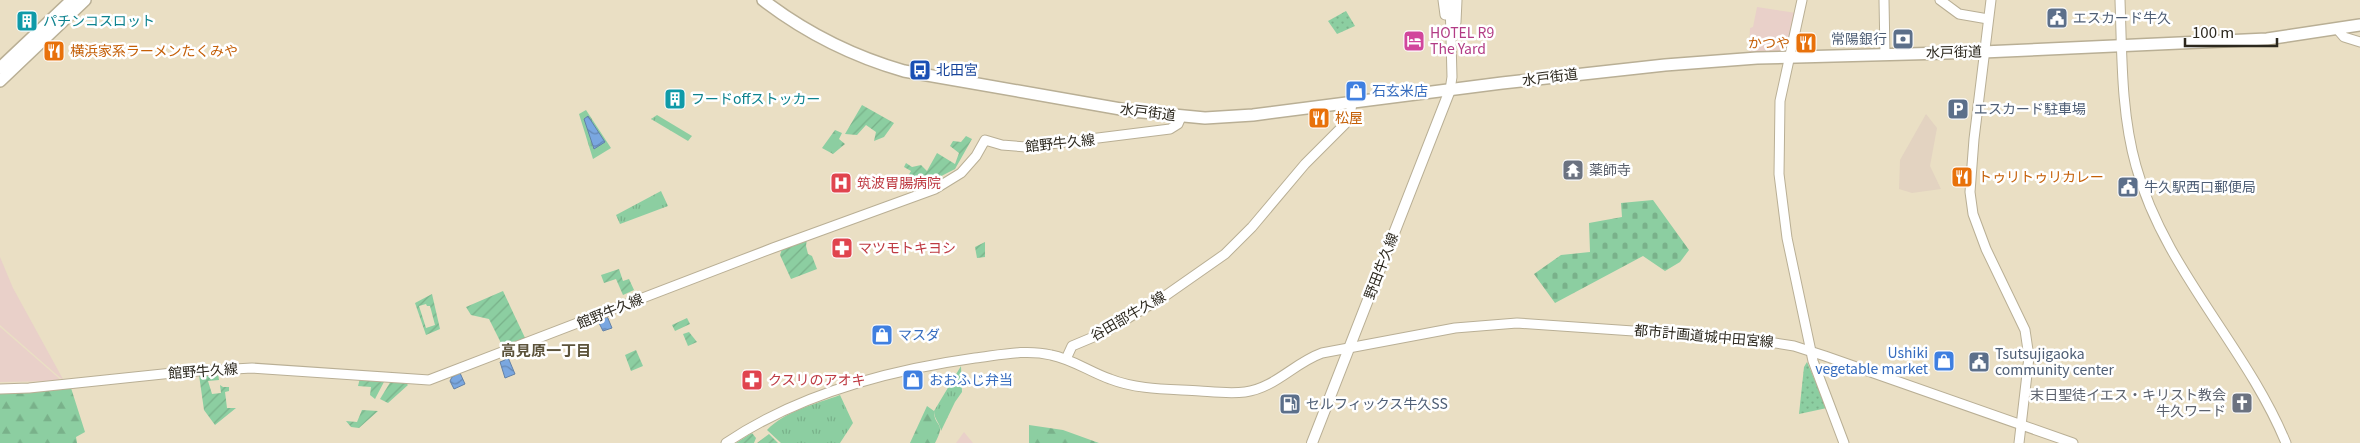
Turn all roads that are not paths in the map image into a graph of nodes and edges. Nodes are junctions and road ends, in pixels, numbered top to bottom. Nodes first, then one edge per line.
1 (72, 0) edge
2 (86, 0) edge
3 (763, 0) edge
4 (1443, 0) edge
5 (1450, 0) edge
6 (1457, 0) edge
7 (1802, 0) edge
8 (1884, 0) edge
9 (1940, 0) edge
10 (1991, 0) edge
11 (2120, 0) edge
12 (1988, 19) junction
13 (2360, 25) edge
14 (2338, 30) junction
15 (1450, 31) junction
16 (2360, 42) edge
17 (2122, 46) junction
18 (1983, 52) junction
19 (1885, 54) junction
20 (1791, 57) junction
21 (0, 68) edge
22 (0, 81) edge
23 (1450, 90) junction
24 (1352, 103) junction
25 (1181, 117) junction
26 (1350, 348) junction
27 (1812, 351) junction
28 (1066, 359) junction
29 (0, 389) edge
30 (2022, 426) junction
31 (726, 443) edge
32 (1312, 443) edge
33 (1844, 443) edge
34 (2020, 443) edge
35 (2073, 443) edge
36 (2286, 443) edge

1 - 21 highway
2 - 22 highway
3 - 25 highway, 水戸街道
4 - 15 street
5 - 15 street
6 - 15 street
7 - 20 street
8 - 19 street
9 - 12 street
10 - 12 street
11 - 17 street
12 - 18 street
13 - 14 highway, 水戸街道
14 - 16 street
14 - 17 highway, 水戸街道
15 - 23 street
17 - 18 highway, 水戸街道
17 - 36 street
18 - 19 highway, 水戸街道
18 - 30 street
19 - 20 highway, 水戸街道
20 - 23 highway, 水戸街道
20 - 27 street
23 - 24 highway, 水戸街道
23 - 26 main road, 野田牛久線
24 - 25 highway, 水戸街道
24 - 28 street, 谷田部牛久線
25 - 29 street, 館野牛久線
26 - 27 street, 都市計画道城中田宮線
26 - 28 street, 都市計画道城中田宮線
26 - 32 main road, 野田牛久線
27 - 30 street, 都市計画道城中田宮線
27 - 33 street
28 - 31 street
30 - 34 street
30 - 35 street, 都市計画道城中田宮線

